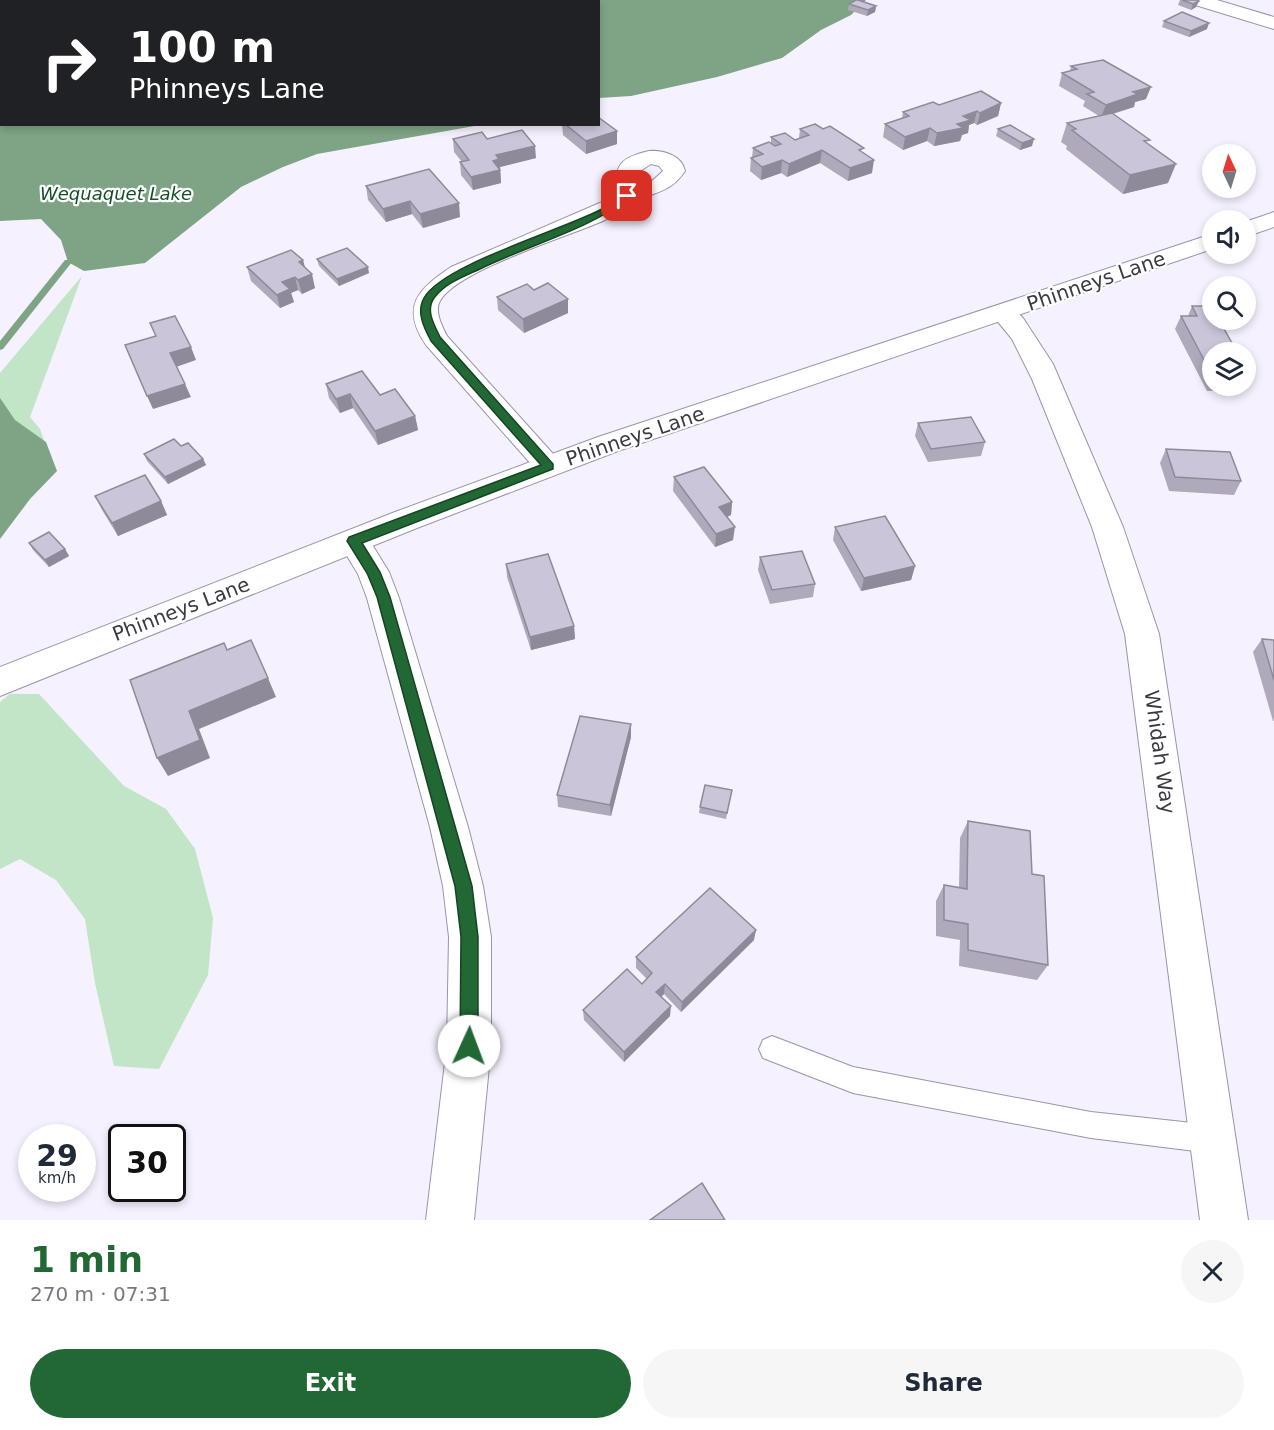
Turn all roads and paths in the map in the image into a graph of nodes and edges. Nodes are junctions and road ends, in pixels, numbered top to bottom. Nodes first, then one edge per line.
1 (1198, 0) edge
2 (1274, 23) edge
3 (627, 196) dead end
4 (1274, 219) edge
5 (1256, 226) edge
6 (1202, 245) edge
7 (1003, 312) junction
8 (549, 466) junction
9 (354, 541) junction
10 (0, 682) edge
11 (772, 1049) dead end
12 (1211, 1139) junction
13 (450, 1220) edge
14 (1224, 1220) edge

1 - 2 street
3 - 8 street
4 - 5 street
6 - 7 street, Phinneys Lane
7 - 8 street, Phinneys Lane
7 - 12 street, Whidah Way
8 - 9 street, Phinneys Lane
9 - 10 street, Phinneys Lane
9 - 13 street
11 - 12 lane
12 - 14 street, Whidah Way

